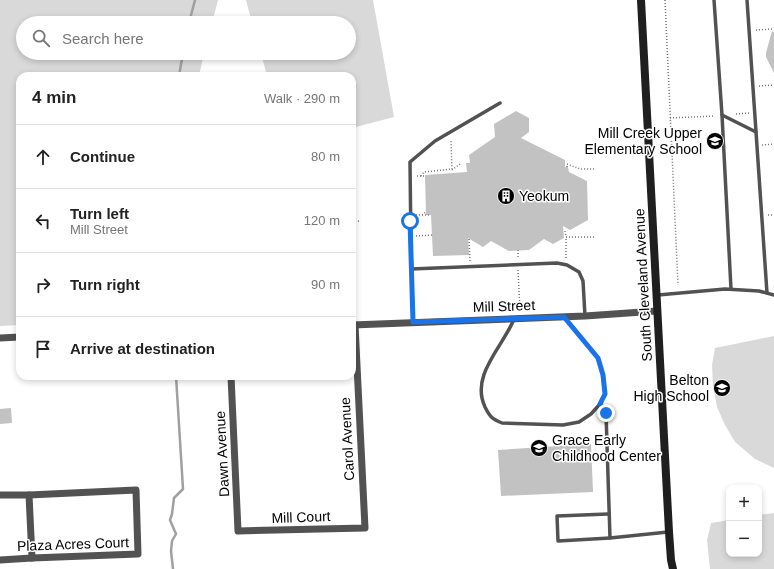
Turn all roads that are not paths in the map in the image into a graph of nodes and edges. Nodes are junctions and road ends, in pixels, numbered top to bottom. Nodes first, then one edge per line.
1 (641, 0) edge
2 (714, 0) edge
3 (747, 0) edge
4 (500, 103) dead end
5 (722, 115) junction
6 (756, 132) junction
7 (411, 269) junction
8 (731, 289) junction
9 (766, 293) junction
10 (774, 295) edge
11 (656, 296) junction
12 (657, 311) junction
13 (585, 316) junction
14 (564, 317) junction
15 (514, 318) junction
16 (413, 322) junction
17 (356, 325) edge
18 (16, 337) edge
19 (0, 338) edge
20 (356, 362) edge
21 (231, 380) edge
22 (600, 404) junction
23 (0, 495) edge
24 (29, 495) junction
25 (608, 514) junction
26 (365, 528) joint
27 (238, 531) joint
28 (669, 532) junction
29 (610, 538) junction
30 (32, 558) junction
31 (0, 560) edge
32 (674, 569) edge

1 - 11 street, South Cleveland Avenue
2 - 5 lane
3 - 6 lane
4 - 7 lane
5 - 6 lane
5 - 8 lane
6 - 9 lane
7 - 13 lane
7 - 16 lane
8 - 9 lane
8 - 11 lane
9 - 10 lane
11 - 12 street, South Cleveland Avenue
12 - 13 street, Mill Street
12 - 28 street, South Cleveland Avenue
13 - 14 street, Mill Street
14 - 15 street, Mill Street
14 - 22 lane
15 - 16 street, Mill Street
15 - 22 lane
16 - 17 street, Mill Street
18 - 19 street
20 - 26 street, Carol Avenue
21 - 27 street, Dawn Avenue
22 - 25 lane
23 - 24 street, Plaza Acres Court
24 - 30 street
24 - 30 street, Plaza Acres Court
25 - 29 lane
25 - 29 lane
26 - 27 street, Mill Court
28 - 29 lane
28 - 32 street, South Cleveland Avenue
30 - 31 street, Plaza Acres Court

